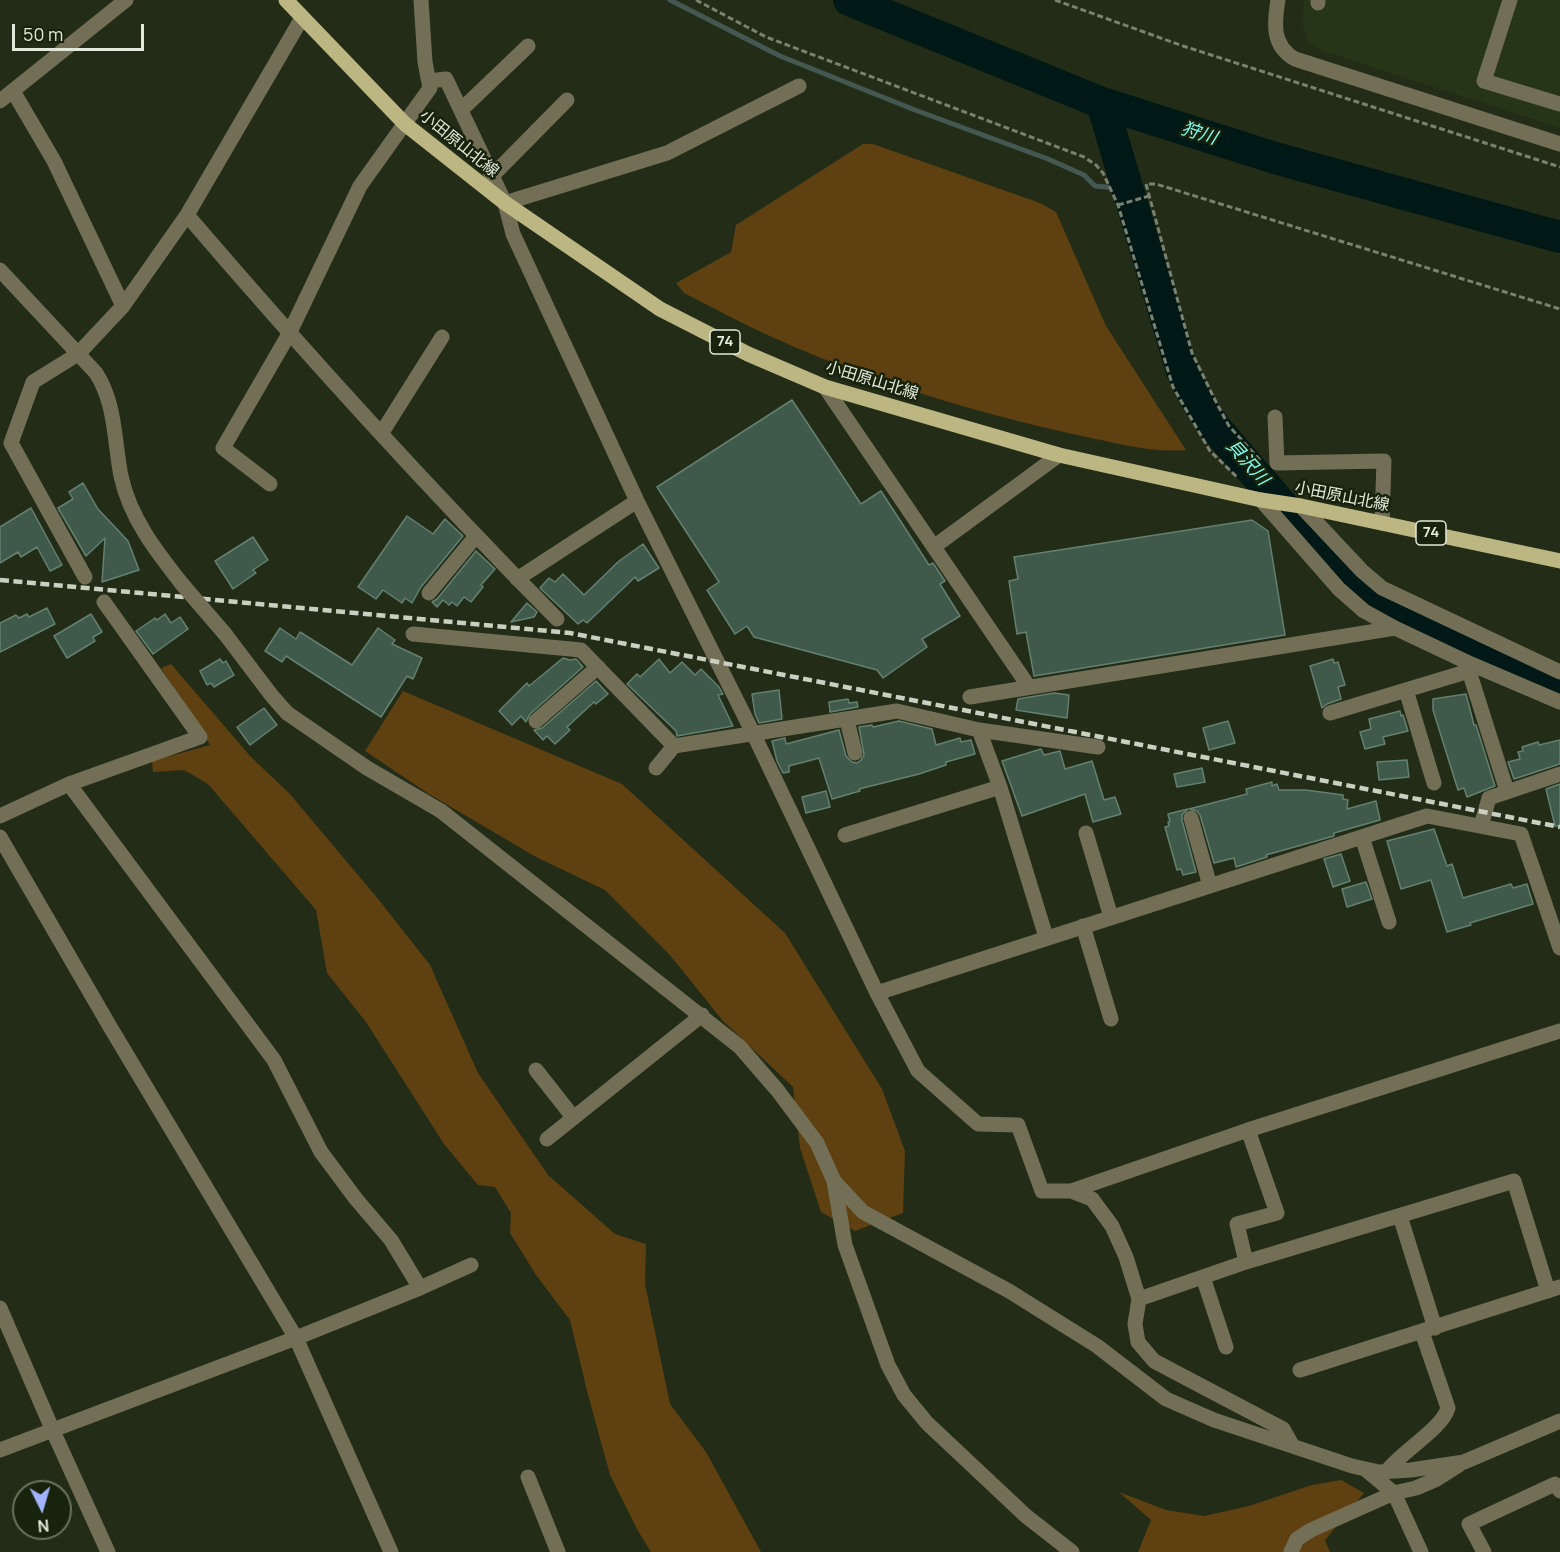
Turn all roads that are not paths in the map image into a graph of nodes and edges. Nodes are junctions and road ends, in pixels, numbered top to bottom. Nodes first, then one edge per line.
1 (126, 0) edge
2 (286, 0) edge
3 (421, 0) edge
4 (1278, 0) edge
5 (1510, 0) edge
6 (302, 18) junction
7 (528, 46) dead end
8 (429, 81) junction
9 (799, 86) dead end
10 (5, 94) edge
11 (567, 100) dead end
12 (1560, 104) edge
13 (460, 110) junction
14 (405, 124) junction
15 (1560, 144) edge
16 (492, 176) junction
17 (505, 203) junction
18 (187, 215) junction
19 (0, 270) edge
20 (123, 306) junction
21 (289, 334) junction
22 (442, 337) dead end
23 (78, 354) junction
24 (825, 387) junction
25 (1275, 417) dead end
26 (381, 434) junction
27 (7, 436) edge
28 (1059, 455) junction
29 (270, 484) dead end
30 (1261, 500) junction
31 (637, 501) junction
32 (1301, 506) junction
33 (1382, 523) junction
34 (476, 536) junction
35 (934, 546) junction
36 (1560, 561) edge
37 (85, 577) dead end
38 (517, 579) junction
39 (429, 593) dead end
40 (104, 602) dead end
41 (557, 619) dead end
42 (1395, 628) junction
43 (413, 634) dead end
44 (598, 667) junction
45 (1470, 667) junction
46 (1560, 672) edge
47 (1029, 687) junction
48 (1406, 690) junction
49 (970, 697) dead end
50 (1560, 702) edge
51 (1330, 713) dead end
52 (847, 720) junction
53 (536, 721) dead end
54 (979, 730) junction
55 (754, 735) junction
56 (674, 746) junction
57 (1098, 747) dead end
58 (855, 753) dead end
59 (656, 768) dead end
60 (1560, 774) edge
61 (1434, 783) dead end
62 (69, 784) junction
63 (1000, 787) junction
64 (1507, 791) junction
65 (0, 816) edge
66 (1191, 818) dead end
67 (1481, 826) junction
68 (1086, 833) dead end
69 (845, 834) dead end
70 (0, 837) edge
71 (1362, 837) junction
72 (1210, 886) junction
73 (1111, 917) junction
74 (1389, 922) dead end
75 (1083, 926) junction
76 (1046, 938) junction
77 (1560, 948) edge
78 (877, 993) junction
79 (702, 1015) junction
80 (1111, 1019) dead end
81 (1560, 1031) edge
82 (536, 1070) dead end
83 (573, 1118) junction
84 (1248, 1130) junction
85 (546, 1139) dead end
86 (834, 1181) junction
87 (1071, 1191) junction
88 (1401, 1216) junction
89 (1246, 1262) junction
90 (471, 1265) dead end
91 (1203, 1277) junction
92 (420, 1288) junction
93 (1554, 1289) edge
94 (1138, 1299) junction
95 (0, 1308) edge
96 (1429, 1330) junction
97 (296, 1338) junction
98 (1226, 1347) dead end
99 (1300, 1370) dead end
100 (1560, 1421) edge
101 (53, 1431) junction
102 (1292, 1445) junction
103 (0, 1450) edge
104 (1464, 1462) junction
105 (1366, 1470) junction
106 (1387, 1472) junction
107 (528, 1477) dead end
108 (1560, 1491) edge
109 (1394, 1493) junction
110 (108, 1552) edge
111 (391, 1552) edge
112 (557, 1552) edge
113 (1072, 1552) edge
114 (1291, 1552) edge
115 (1421, 1552) edge
116 (1484, 1552) edge

1 - 10 street
2 - 6 main road, 小田原山北線 / 74
3 - 8 street
4 - 15 street
5 - 12 street
6 - 14 main road, 小田原山北線 / 74
6 - 18 street
7 - 13 street
8 - 13 street
8 - 14 street
9 - 17 street
10 - 20 street
11 - 16 street
13 - 16 street
14 - 17 main road, 小田原山北線 / 74
14 - 21 street
16 - 17 street
17 - 24 main road, 小田原山北線 / 74
17 - 31 street
18 - 20 street
18 - 21 street
19 - 23 street
20 - 23 street
21 - 26 street
21 - 29 street
22 - 26 street
23 - 27 street
23 - 79 street, bridge
24 - 28 main road, 小田原山北線 / 74
24 - 35 street
25 - 33 street
26 - 34 street
27 - 37 street
28 - 30 main road, 小田原山北線 / 74
28 - 35 street
30 - 32 main road, 小田原山北線 / 74
30 - 42 street
31 - 38 street
31 - 55 street
32 - 33 main road, 小田原山北線 / 74
32 - 46 street
33 - 36 main road, 小田原山北線 / 74
34 - 38 street
34 - 39 street
35 - 47 street
38 - 41 street
40 - 62 street
42 - 45 street
42 - 47 street
43 - 44 street
44 - 53 street
44 - 56 street
45 - 48 street
45 - 50 street
45 - 64 street
47 - 49 street
48 - 51 street
48 - 61 street
52 - 54 street
52 - 55 street
52 - 58 street
54 - 57 street
54 - 63 street
55 - 56 street
55 - 78 street
56 - 59 street
60 - 64 street
62 - 65 street
62 - 92 street
63 - 69 street
63 - 76 street
64 - 67 street
66 - 72 street
67 - 71 street
67 - 77 street
68 - 73 street
70 - 97 street
71 - 72 street
71 - 74 street
72 - 73 street
73 - 75 street
75 - 76 street
75 - 80 street
76 - 78 street
78 - 87 street
79 - 83 street
79 - 86 street
81 - 84 street
82 - 83 street
83 - 85 street
84 - 87 street
84 - 89 street
86 - 102 street
86 - 113 street
87 - 94 street
88 - 89 street
88 - 93 street
88 - 96 street
89 - 91 street
90 - 92 street
91 - 94 street
91 - 98 street
92 - 97 street
93 - 96 street
94 - 102 street
95 - 101 street
96 - 99 street
96 - 106 street
97 - 101 street
97 - 111 street
100 - 104 street
101 - 103 street
101 - 110 street
102 - 105 street
104 - 106 street
104 - 109 street
105 - 106 street
105 - 109 street
107 - 112 street
108 - 116 street
109 - 114 street
109 - 115 street

